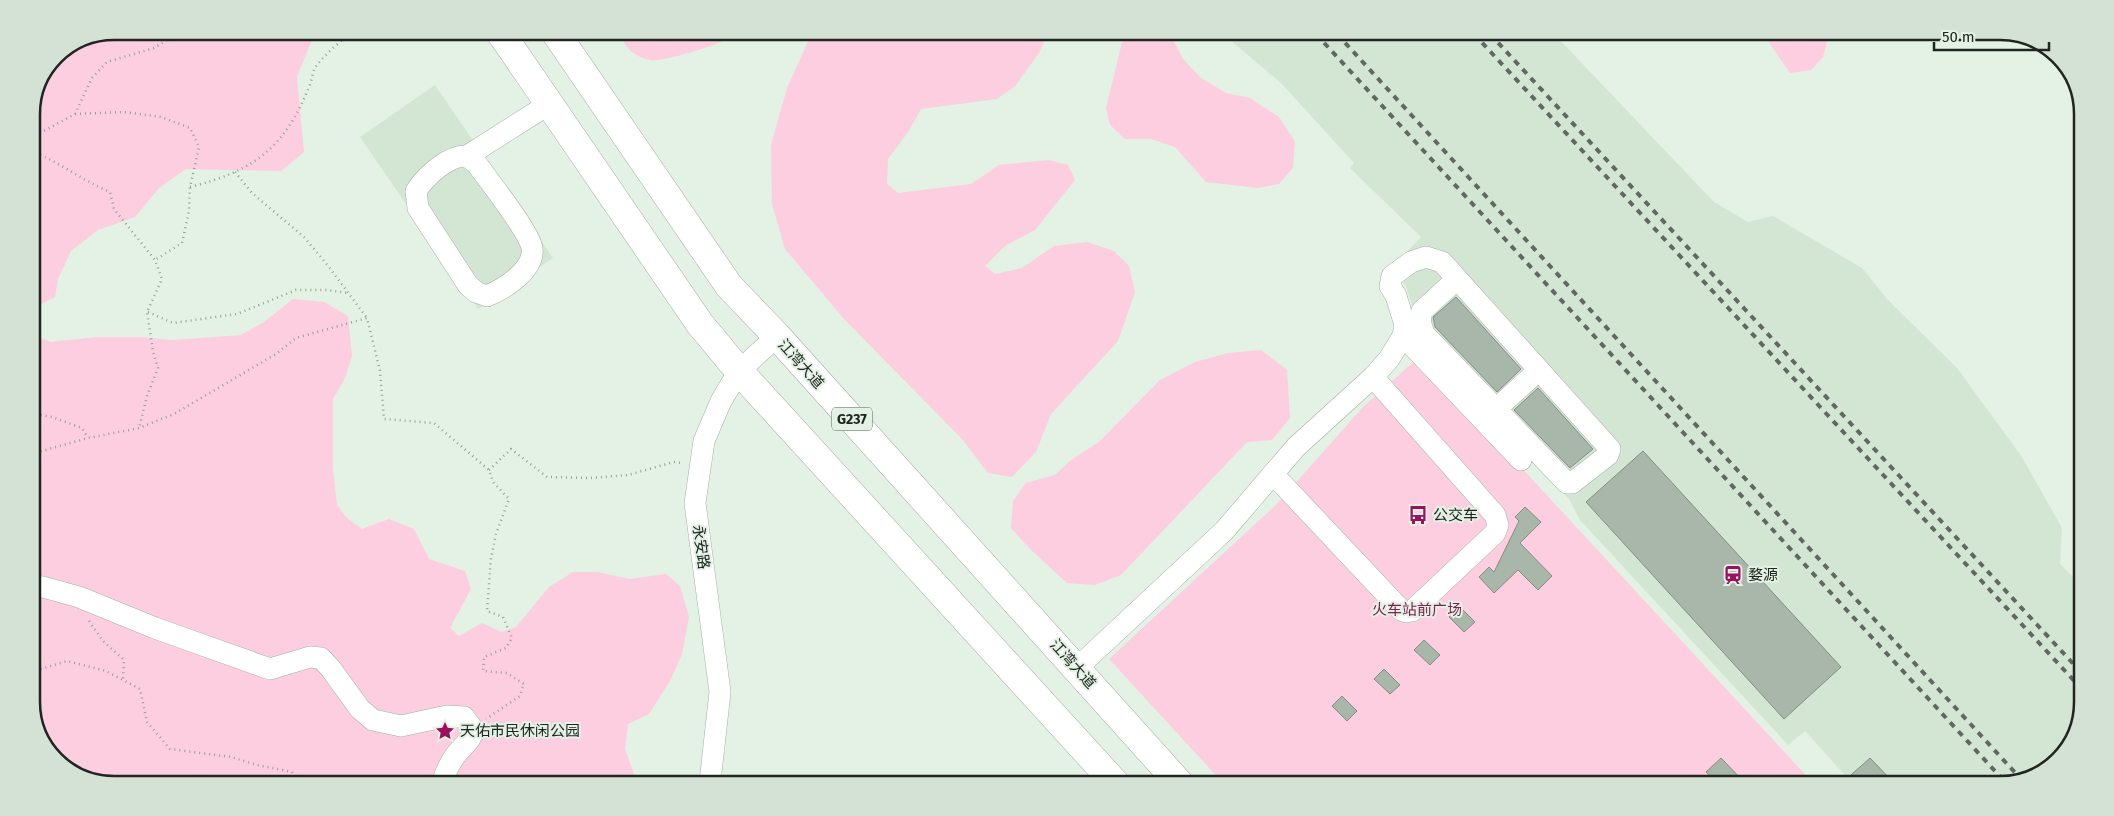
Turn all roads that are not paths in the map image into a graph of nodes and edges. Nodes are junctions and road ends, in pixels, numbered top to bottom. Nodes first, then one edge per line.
1 (505, 40) edge
2 (560, 40) edge
3 (549, 104) junction
4 (467, 156) junction
5 (1457, 279) junction
6 (776, 336) junction
7 (1402, 336) junction
8 (1539, 370) junction
9 (739, 371) junction
10 (1373, 377) junction
11 (1496, 409) junction
12 (1521, 460) dead end
13 (1273, 474) junction
14 (40, 587) edge
15 (1077, 668) junction
16 (444, 776) edge
17 (711, 776) edge
18 (1109, 776) edge
19 (1173, 776) edge

1 - 3 highway
2 - 6 highway, 江湾大道 / G237
3 - 4 street
3 - 9 highway
4 - 4 street
5 - 7 street
5 - 8 street
5 - 11 street
6 - 9 street, 永安路
6 - 15 highway, 江湾大道 / G237
7 - 10 street
7 - 12 street
8 - 11 street
8 - 11 street
9 - 17 street, 永安路
9 - 18 highway
10 - 13 street
10 - 13 street
13 - 15 street
14 - 16 street
15 - 19 highway, 江湾大道 / G237

